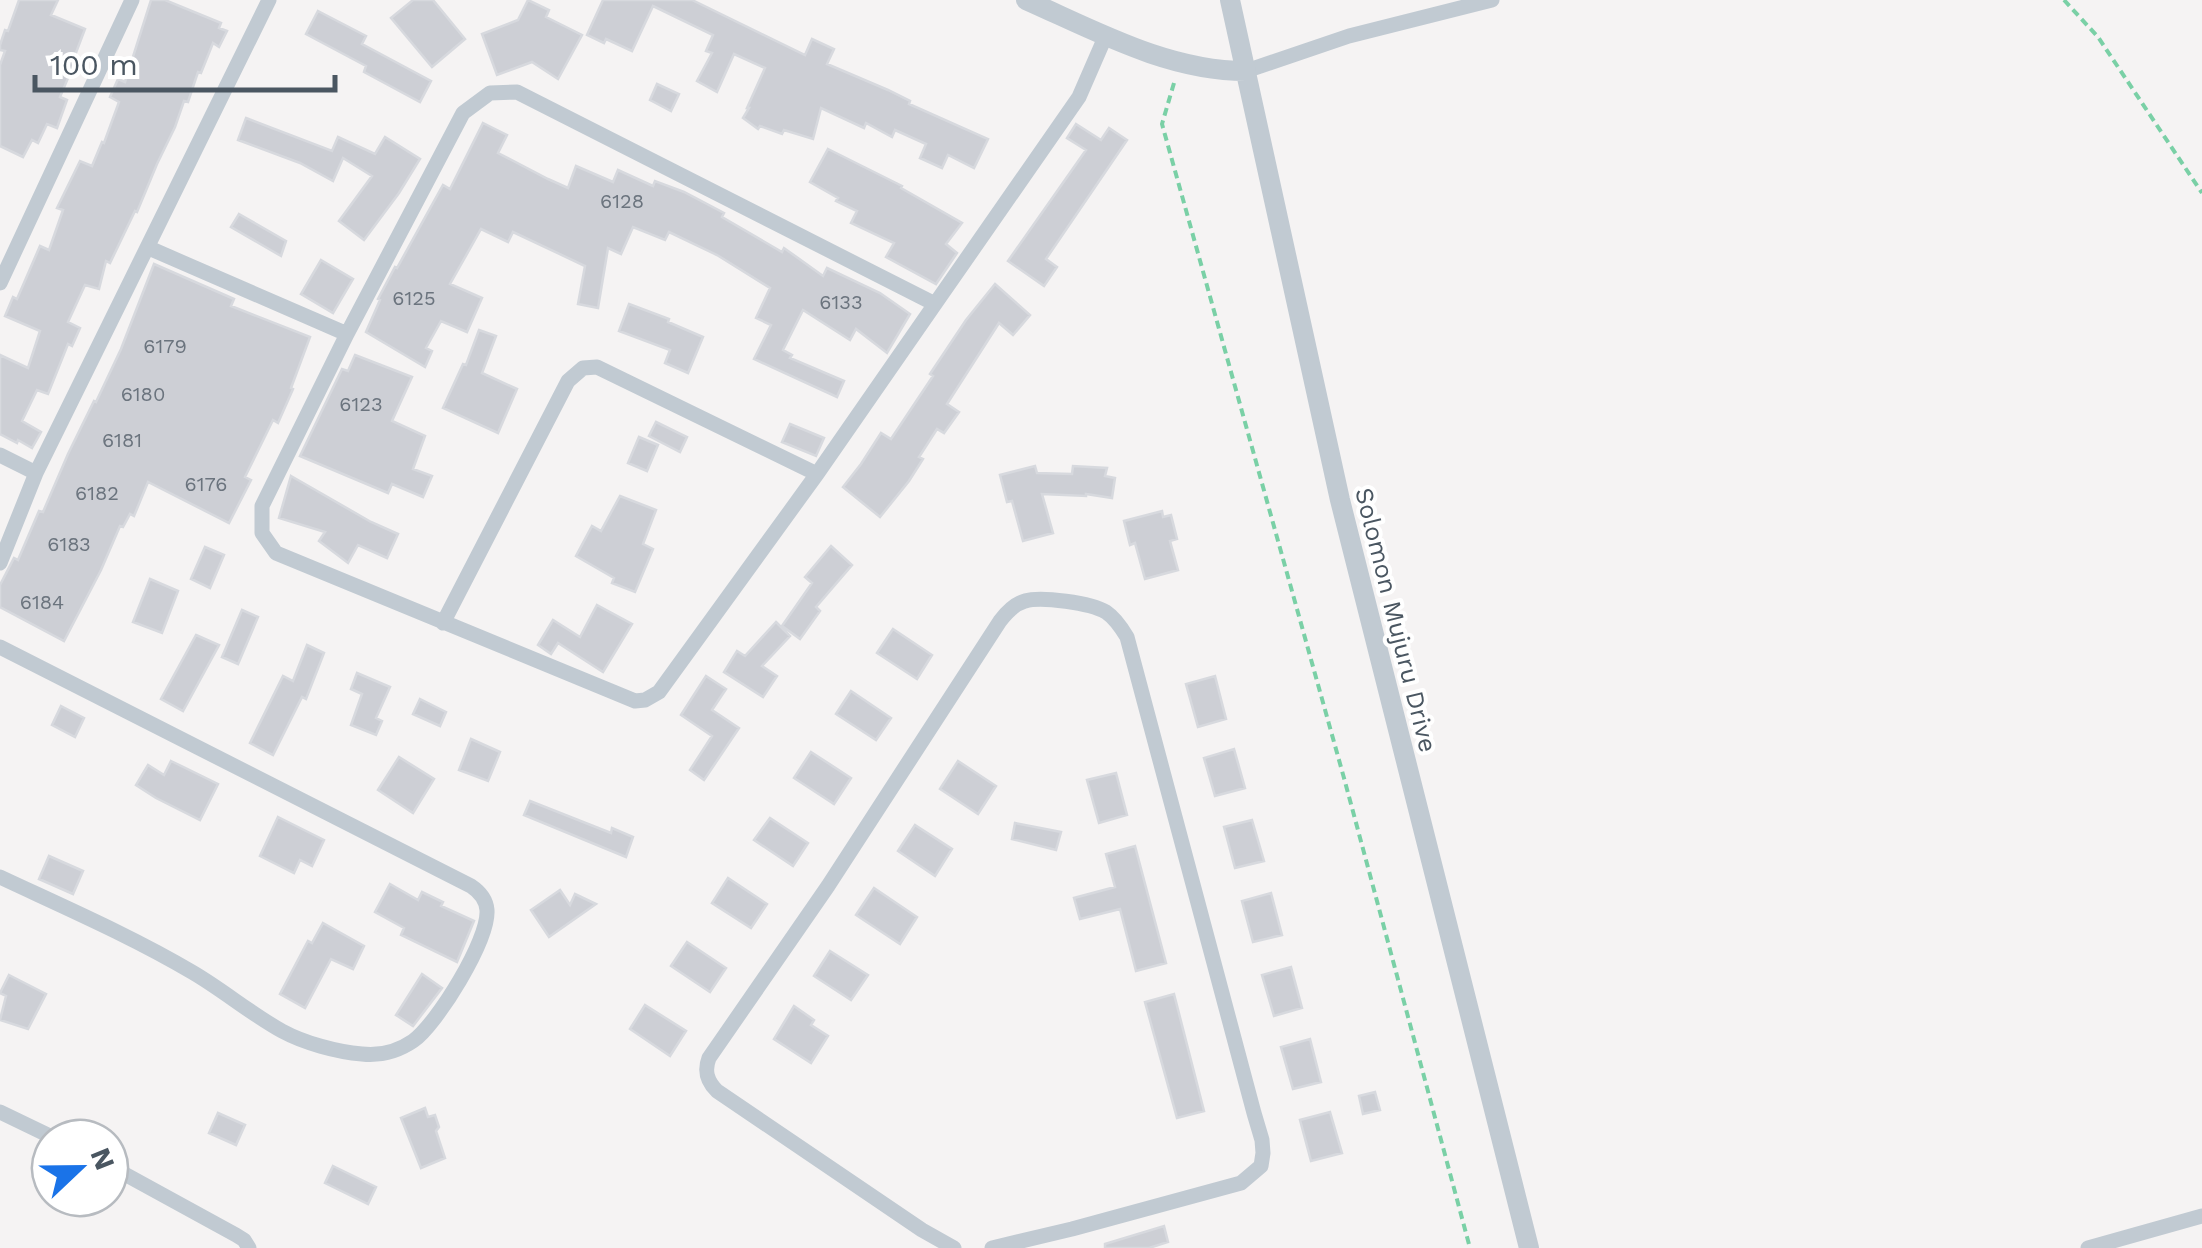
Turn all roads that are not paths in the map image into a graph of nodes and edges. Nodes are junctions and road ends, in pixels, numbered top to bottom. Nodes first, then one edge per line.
1 (132, 0) edge
2 (269, 0) edge
3 (1026, 0) edge
4 (1230, 0) edge
5 (1492, 0) edge
6 (1106, 36) junction
7 (1246, 72) junction
8 (149, 248) junction
9 (0, 283) edge
10 (936, 304) junction
11 (347, 334) junction
12 (0, 455) edge
13 (36, 473) junction
14 (817, 474) junction
15 (0, 563) edge
16 (443, 623) junction
17 (0, 647) edge
18 (0, 877) edge
19 (0, 1112) edge
20 (30, 1126) edge
21 (130, 1177) edge
22 (2202, 1216) edge
23 (2159, 1229) junction
24 (1072, 1230) junction
25 (249, 1248) edge
26 (954, 1248) edge
27 (992, 1248) edge
28 (1076, 1248) edge
29 (1529, 1248) edge
30 (2088, 1248) edge
31 (2165, 1248) edge

1 - 9 street
2 - 8 street
3 - 6 street
4 - 7 street, Solomon Mujuru Drive
5 - 7 street
6 - 7 street
6 - 10 street
7 - 29 street, Solomon Mujuru Drive
8 - 11 street
8 - 13 street
10 - 11 street
10 - 14 street
11 - 16 street
12 - 13 street
13 - 15 street
14 - 16 street
14 - 16 street
17 - 18 street
19 - 20 street
21 - 25 street
22 - 23 street
23 - 30 street
23 - 31 street
24 - 26 street
24 - 27 street
24 - 28 street

